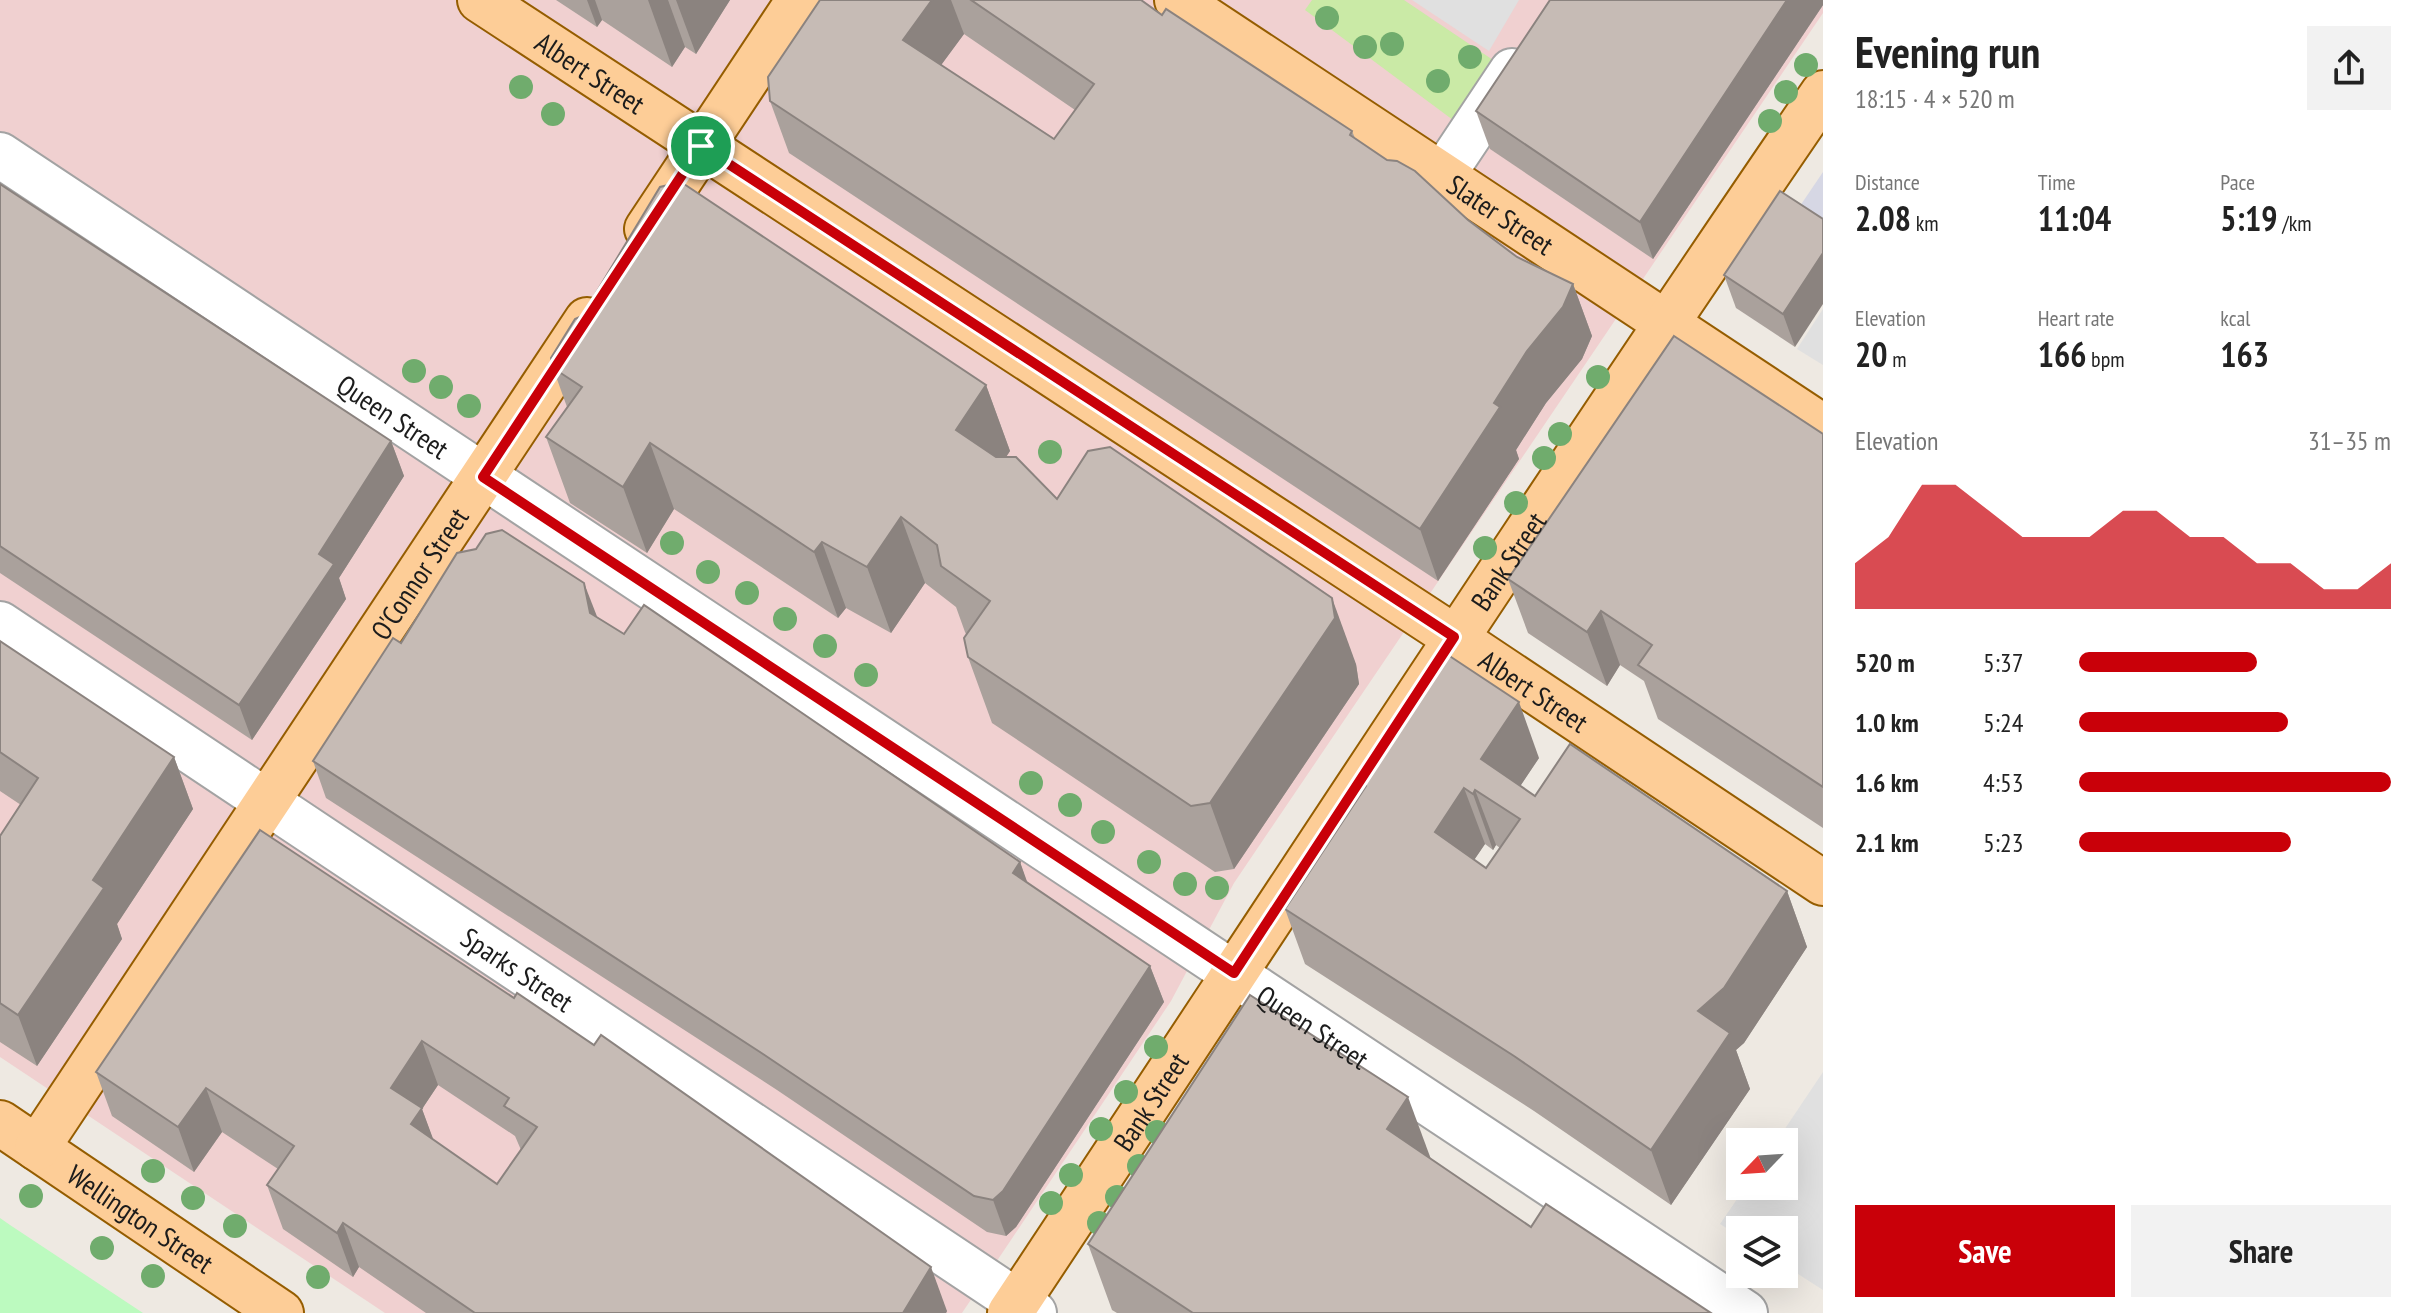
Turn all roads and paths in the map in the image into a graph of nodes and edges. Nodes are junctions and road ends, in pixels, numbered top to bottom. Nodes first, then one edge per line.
1 (480, 0) edge
2 (799, 0) edge
3 (1177, 0) edge
4 (1534, 38) edge
5 (1823, 93) edge
6 (701, 146) junction
7 (0, 155) edge
8 (1442, 176) junction
9 (1665, 322) junction
10 (1823, 427) edge
11 (483, 477) junction
12 (0, 624) edge
13 (1454, 637) junction
14 (267, 800) junction
15 (1823, 883) edge
16 (1234, 973) junction
17 (0, 1123) edge
18 (37, 1148) junction
19 (1020, 1309) edge
20 (281, 1313) edge
21 (1745, 1313) edge

1 - 6 main road, Albert Street
2 - 6 main road, O'Connor Street
3 - 8 main road, Slater Street
4 - 8 street
5 - 9 main road, Bank Street
6 - 11 main road, O'Connor Street
6 - 13 main road, Albert Street
7 - 11 street, Queen Street
8 - 9 main road, Slater Street
9 - 10 main road, Slater Street
9 - 13 main road, Bank Street
11 - 14 main road, O'Connor Street
11 - 16 street, Queen Street
12 - 14 street, Sparks Street
13 - 15 main road, Albert Street
13 - 16 main road, Bank Street
14 - 18 main road, O'Connor Street
14 - 19 street, Sparks Street
16 - 19 main road, Bank Street
16 - 21 street, Queen Street
17 - 18 main road, Wellington Street
18 - 20 main road, Wellington Street

